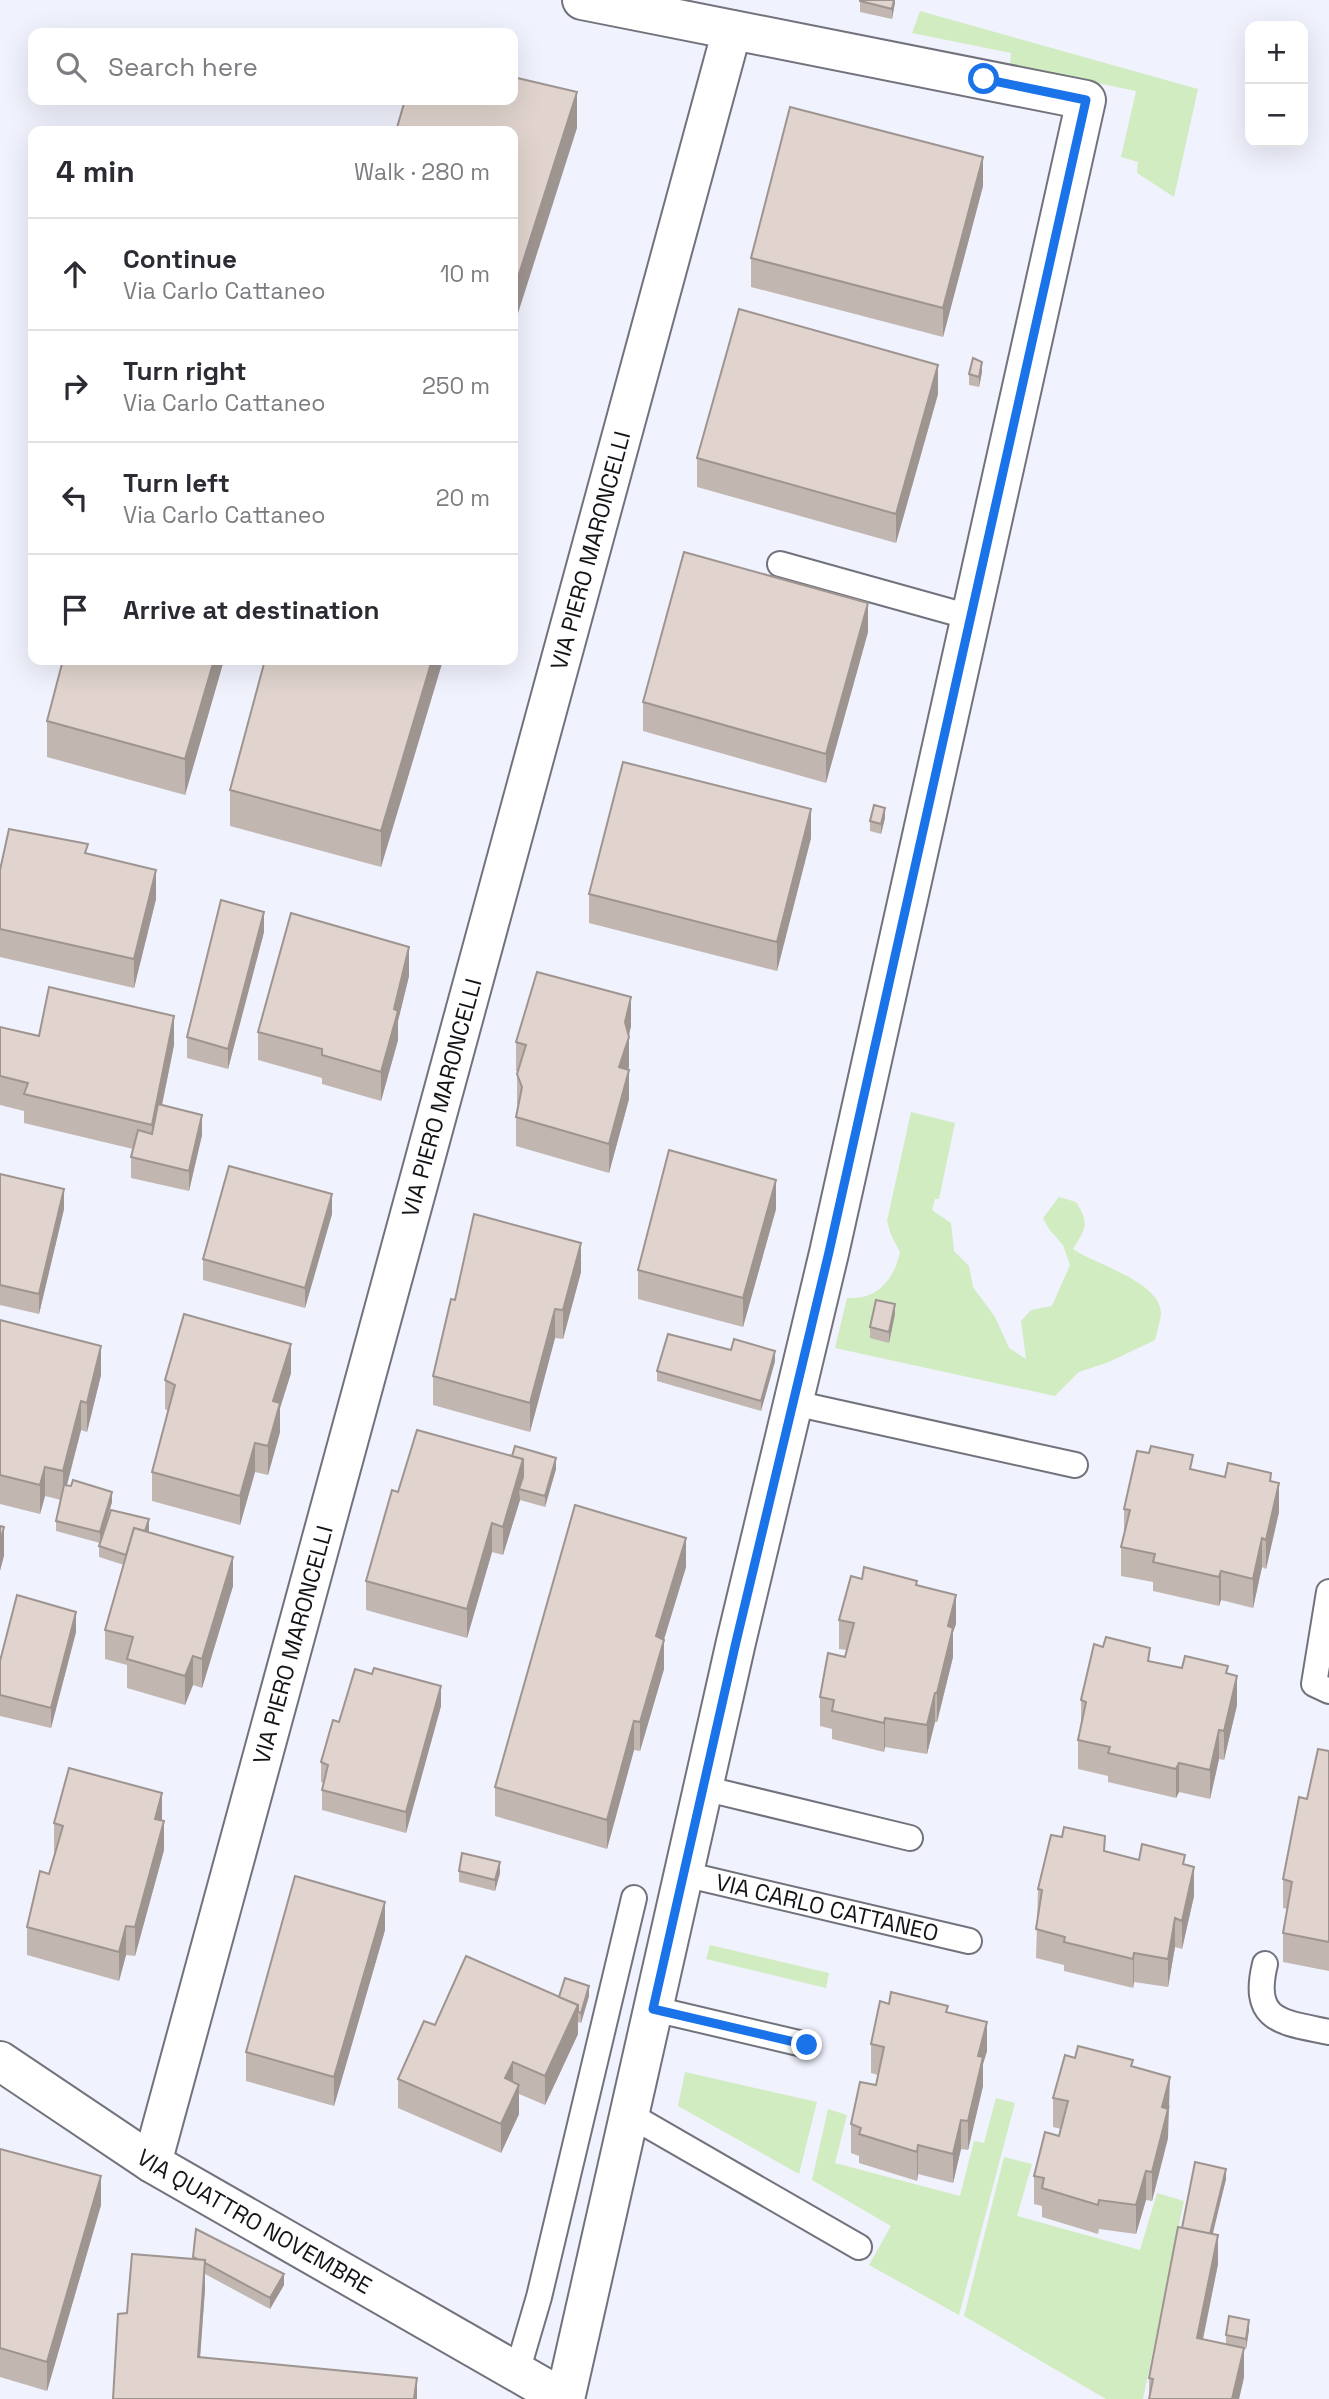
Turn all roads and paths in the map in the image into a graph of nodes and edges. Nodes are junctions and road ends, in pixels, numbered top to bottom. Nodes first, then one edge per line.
1 (582, 0) edge
2 (733, 30) junction
3 (780, 564) dead end
4 (970, 617) junction
5 (794, 1403) junction
6 (1075, 1465) dead end
7 (1329, 1592) edge
8 (1329, 1691) edge
9 (704, 1787) junction
10 (910, 1838) dead end
11 (684, 1874) junction
12 (634, 1898) dead end
13 (969, 1941) dead end
14 (1265, 1964) dead end
15 (653, 2009) junction
16 (1329, 2032) edge
17 (807, 2045) dead end
18 (0, 2061) edge
19 (630, 2115) junction
20 (152, 2163) junction
21 (859, 2247) dead end
22 (517, 2372) junction
23 (565, 2399) edge

1 - 2 street
2 - 4 street, VIA CARLO CATTANEO
2 - 20 street, VIA PIERO MARONCELLI
3 - 4 lane
4 - 5 street, VIA CARLO CATTANEO
5 - 6 lane
5 - 9 street, VIA CARLO CATTANEO
7 - 8 lane
9 - 10 lane
9 - 11 street, VIA CARLO CATTANEO
11 - 13 lane, VIA CARLO CATTANEO
11 - 15 street, VIA CARLO CATTANEO
12 - 22 lane
14 - 16 lane
15 - 17 lane
15 - 19 street, VIA CARLO CATTANEO
18 - 20 street, VIA QUATTRO NOVEMBRE
19 - 21 lane
19 - 23 street, VIA CARLO CATTANEO
20 - 22 street, VIA QUATTRO NOVEMBRE
22 - 23 street, VIA QUATTRO NOVEMBRE

